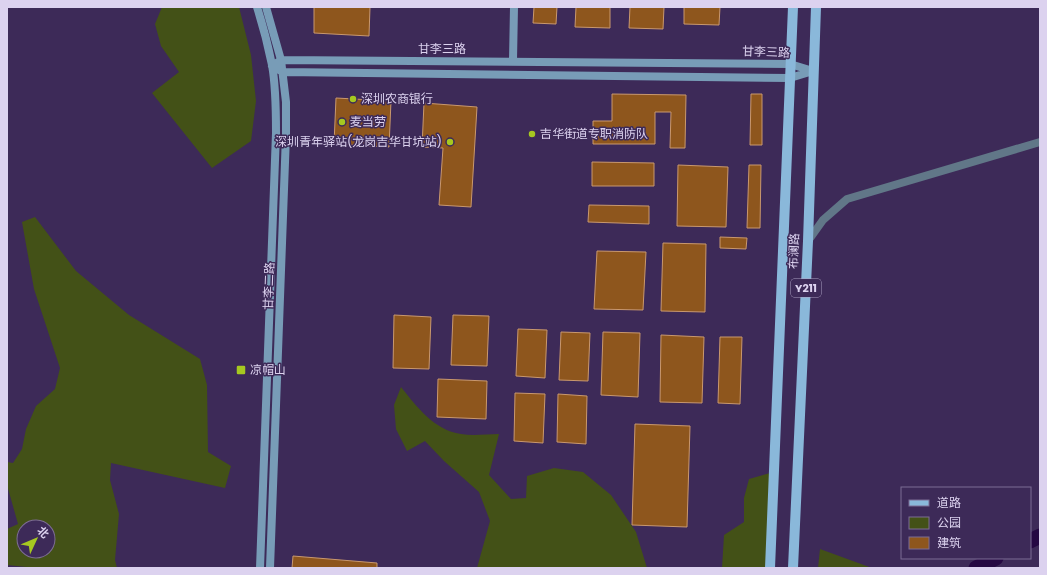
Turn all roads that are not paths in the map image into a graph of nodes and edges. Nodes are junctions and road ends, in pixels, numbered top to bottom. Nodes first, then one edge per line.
1 (257, 7) edge
2 (266, 7) edge
3 (514, 7) edge
4 (793, 7) edge
5 (816, 7) edge
6 (281, 60) junction
7 (513, 60) dead end
8 (790, 64) junction
9 (272, 66) junction
10 (813, 71) junction
11 (283, 72) junction
12 (790, 78) junction
13 (1040, 142) edge
14 (808, 242) junction
15 (260, 568) edge
16 (270, 568) edge
17 (770, 568) edge
18 (793, 568) edge

1 - 9 street, 甘李二路
2 - 6 street, 甘李二路
3 - 7 street
4 - 8 main road, 布澜路 / Y211
5 - 10 main road, 布澜路 / Y211
6 - 8 street, 甘李三路
6 - 9 street
6 - 11 street, 甘李二路
8 - 10 street, 甘李三路
8 - 12 main road, 布澜路 / Y211
9 - 11 street, 甘李三路
9 - 15 street, 甘李二路
10 - 12 street, 甘李三路
10 - 14 main road, 布澜路 / Y211
11 - 12 street, 甘李三路
11 - 16 street, 甘李二路
12 - 17 main road, 布澜路 / Y211
13 - 14 street
14 - 18 main road, 布澜路 / Y211

